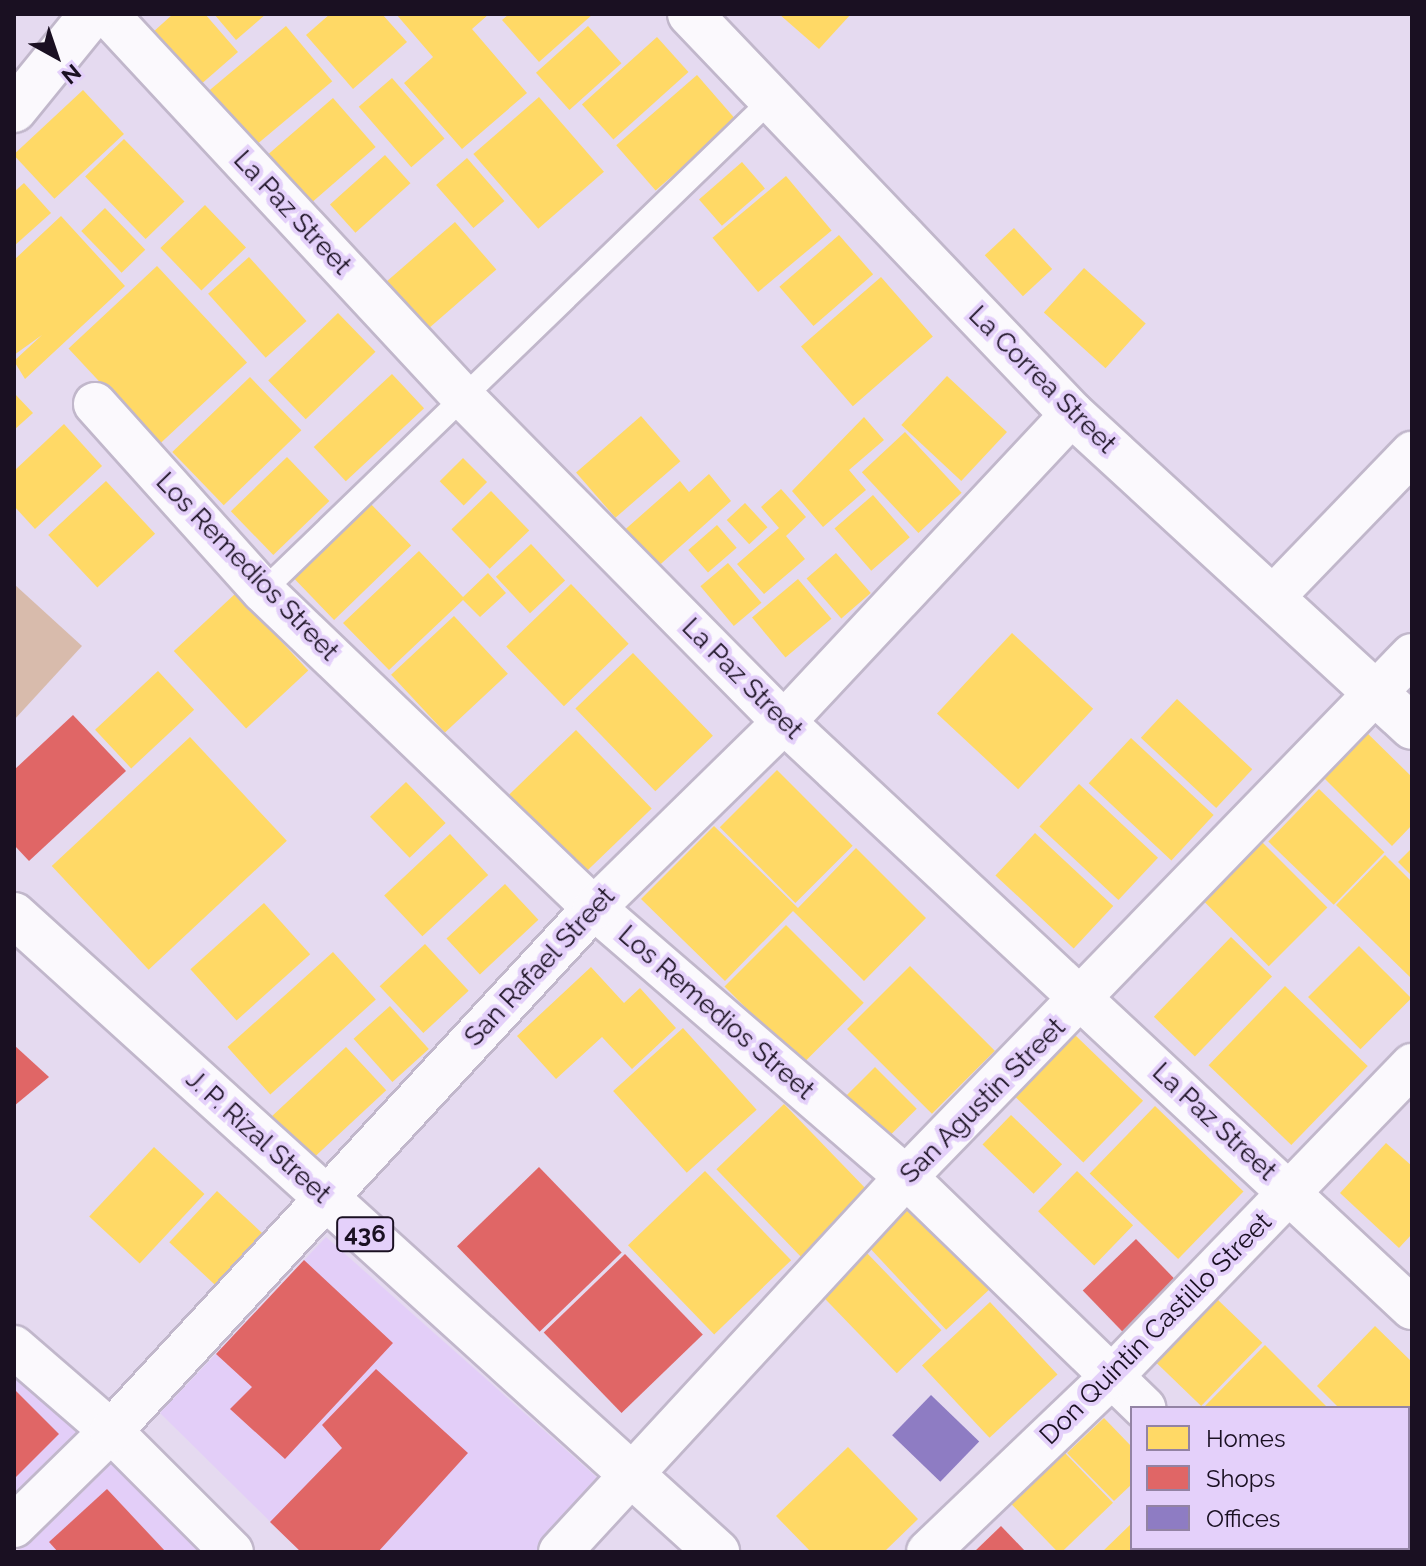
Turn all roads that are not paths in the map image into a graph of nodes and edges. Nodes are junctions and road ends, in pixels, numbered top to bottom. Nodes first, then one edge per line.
1 (92, 14) edge
2 (107, 14) edge
3 (690, 14) edge
4 (771, 100) junction
5 (14, 110) edge
6 (462, 396) junction
7 (95, 404) dead end
8 (1072, 414) junction
9 (1412, 453) edge
10 (263, 591) junction
11 (1272, 598) junction
12 (1412, 655) edge
13 (1374, 689) junction
14 (784, 722) junction
15 (1412, 727) edge
16 (594, 908) junction
17 (14, 915) edge
18 (1083, 1002) junction
19 (1412, 1065) edge
20 (906, 1177) junction
21 (1292, 1193) junction
22 (323, 1197) junction
23 (1412, 1308) edge
24 (14, 1347) edge
25 (1111, 1377) junction
26 (1142, 1406) edge
27 (111, 1431) junction
28 (630, 1471) junction
29 (14, 1526) edge
30 (232, 1552) edge
31 (560, 1552) edge
32 (717, 1552) edge
33 (928, 1552) edge

1 - 5 street
2 - 6 street, La Paz Street
3 - 4 street, La Correa Street
4 - 6 lane
4 - 8 street, La Correa Street
6 - 10 lane
6 - 14 street, La Paz Street
7 - 10 street, Los Remedios Street
8 - 11 street, La Correa Street
8 - 14 street, San Rafael Street
9 - 11 street
10 - 16 street, Los Remedios Street
11 - 13 street, La Correa Street
12 - 13 street, San Agustin Street
13 - 15 street, La Correa Street
13 - 18 street, San Agustin Street
14 - 16 street, San Rafael Street
14 - 18 street, La Paz Street
16 - 20 street, Los Remedios Street
16 - 22 street, San Rafael Street
17 - 22 street, J. P. Rizal Street / 436
18 - 20 street, San Agustin Street
18 - 21 street, La Paz Street
19 - 21 street, Don Quintin Castillo Street
20 - 25 street, Los Remedios Street
20 - 28 street, San Agustin Street
21 - 23 street, La Paz Street
21 - 25 street, Don Quintin Castillo Street
22 - 27 street, San Rafael Street
22 - 28 street, J. P. Rizal Street / 436
24 - 27 street
25 - 26 street, Los Remedios Street
25 - 33 street, Don Quintin Castillo Street
27 - 29 street, San Rafael Street
27 - 30 street
28 - 31 street, San Agustin Street
28 - 32 street, J. P. Rizal Street / 436

